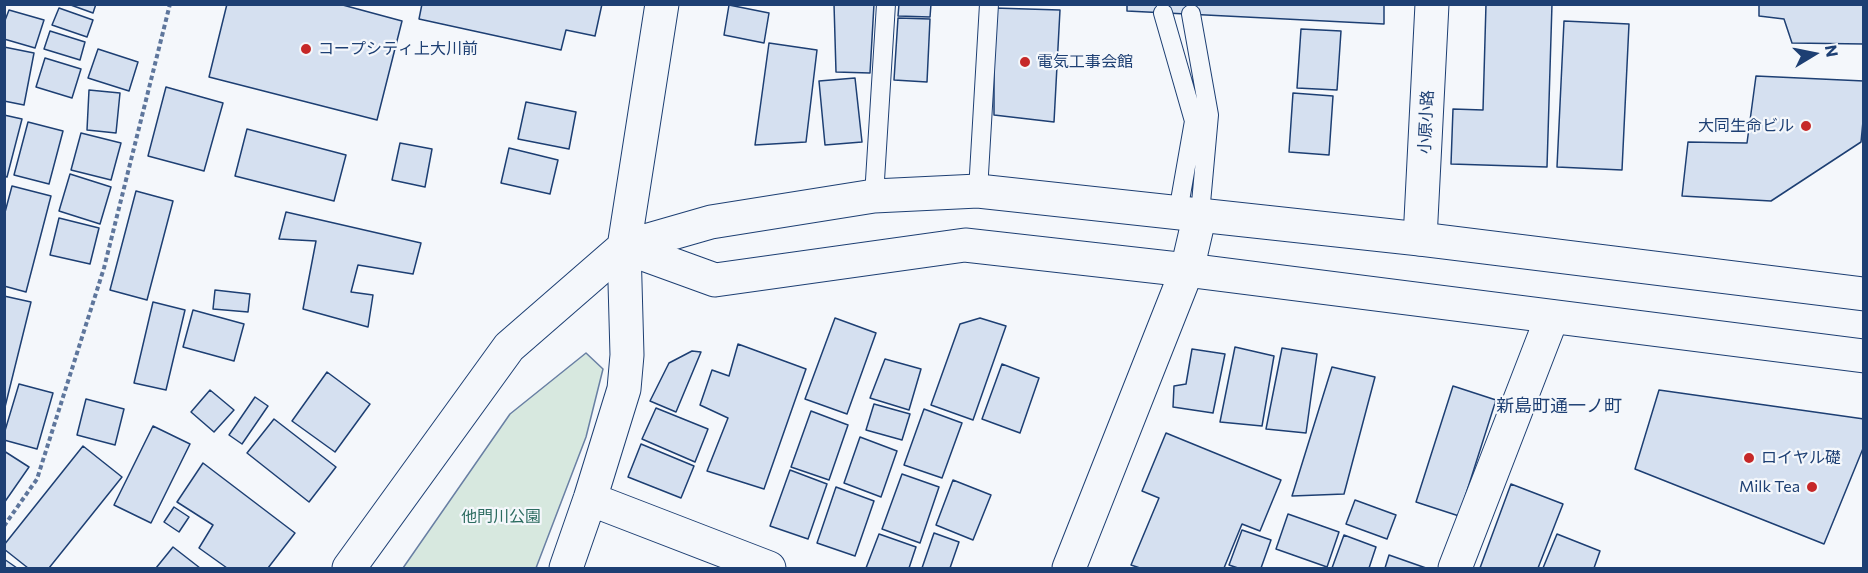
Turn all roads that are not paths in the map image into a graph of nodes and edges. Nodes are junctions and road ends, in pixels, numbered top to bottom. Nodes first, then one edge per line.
1 (662, 4) edge
2 (886, 4) edge
3 (989, 4) edge
4 (1432, 4) edge
5 (1163, 13) dead end
6 (1191, 14) dead end
7 (978, 191) junction
8 (874, 196) junction
9 (1189, 213) junction
10 (1420, 239) junction
11 (624, 247) junction
12 (1186, 270) junction
13 (1863, 294) edge
14 (1552, 317) junction
15 (1863, 356) edge
16 (590, 499) junction
17 (349, 568) edge
18 (566, 568) edge
19 (769, 568) edge
20 (1069, 568) edge
21 (1455, 568) edge

1 - 11 street
2 - 8 lane
3 - 7 lane
4 - 10 street, 小原小路
5 - 9 lane
6 - 9 lane
7 - 8 street
7 - 9 street
8 - 11 street
9 - 10 street
9 - 12 street
10 - 13 street
11 - 12 street
11 - 16 street
11 - 17 street
12 - 14 street
12 - 20 street
14 - 15 street
14 - 21 street
16 - 18 street
16 - 19 street

